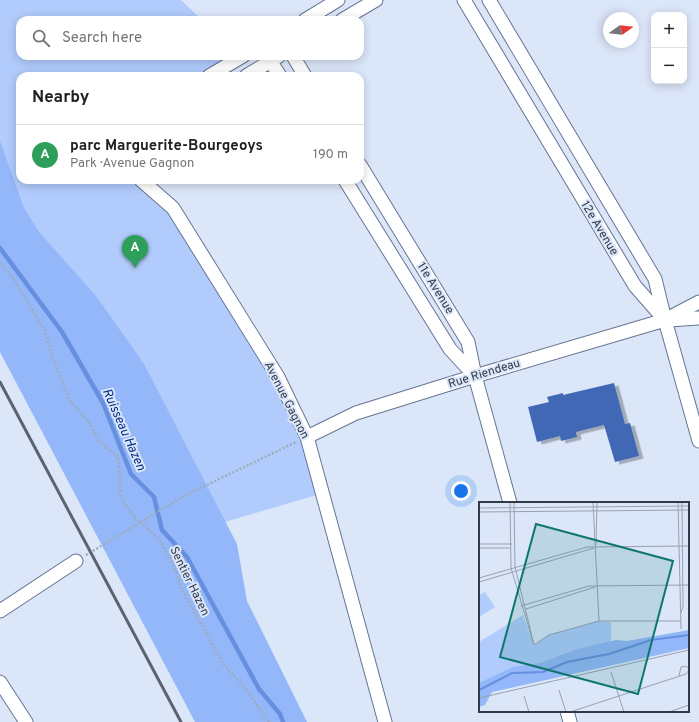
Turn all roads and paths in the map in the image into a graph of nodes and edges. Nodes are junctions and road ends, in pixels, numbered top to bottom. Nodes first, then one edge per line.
1 (338, 0) edge
2 (376, 0) edge
3 (464, 0) edge
4 (489, 0) edge
5 (312, 16) edge
6 (349, 16) edge
7 (236, 60) edge
8 (269, 60) edge
9 (273, 60) edge
10 (295, 60) edge
11 (217, 72) edge
12 (252, 72) edge
13 (278, 72) edge
14 (303, 72) edge
15 (562, 122) junction
16 (542, 131) junction
17 (364, 172) edge
18 (146, 184) edge
19 (347, 184) edge
20 (385, 206) junction
21 (367, 216) junction
22 (0, 263) edge
23 (699, 302) edge
24 (699, 318) edge
25 (665, 320) junction
26 (474, 376) junction
27 (307, 436) junction
28 (699, 441) edge
29 (510, 502) edge
30 (76, 561) joint
31 (0, 611) edge
32 (0, 682) edge
33 (567, 712) edge
34 (26, 722) edge
35 (269, 722) edge
36 (385, 722) edge
37 (570, 722) edge

1 - 5 street
2 - 6 street
3 - 16 street, 12e Avenue
4 - 15 street, 12e Avenue
7 - 11 street
8 - 12 street
9 - 13 street
10 - 14 street
15 - 16 street
15 - 25 street, 12e Avenue
16 - 25 street, 12e Avenue
17 - 20 street, 11e Avenue
18 - 27 street, Avenue Gagnon
19 - 21 street, 11e Avenue
20 - 21 street
20 - 26 street, 11e Avenue
21 - 26 street, 11e Avenue
22 - 35 path, Sentier Hazen, bridge
23 - 25 street, Rue Riendeau
24 - 25 street, Rue Riendeau
25 - 26 street, Rue Riendeau
25 - 28 street, 12e Avenue
26 - 27 street, Rue Riendeau
26 - 29 street, 11e Avenue
27 - 30 path
27 - 36 street, Avenue Gagnon
30 - 31 street
32 - 34 street
33 - 37 street

